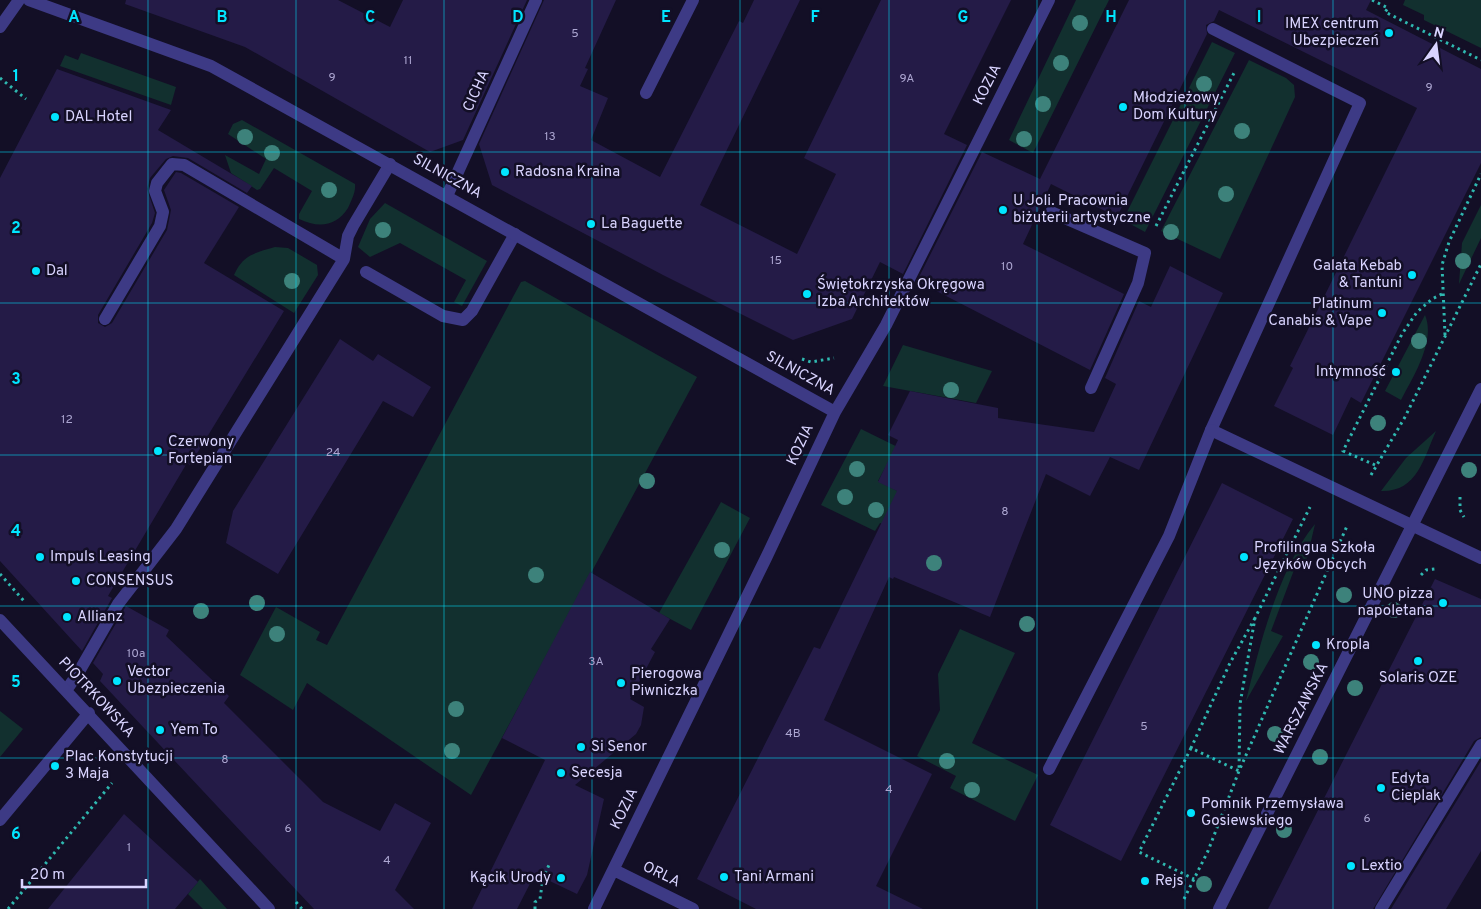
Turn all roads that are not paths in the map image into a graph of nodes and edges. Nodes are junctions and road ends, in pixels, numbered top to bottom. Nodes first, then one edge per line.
1 (19, 0) edge
2 (29, 0) edge
3 (536, 0) edge
4 (693, 0) edge
5 (1049, 0) edge
6 (0, 27) edge
7 (1213, 29) dead end
8 (646, 93) dead end
9 (390, 164) junction
10 (447, 196) junction
11 (1051, 212) dead end
12 (515, 234) junction
13 (344, 259) junction
14 (366, 272) dead end
15 (105, 319) dead end
16 (1091, 388) dead end
17 (1481, 389) edge
18 (835, 412) junction
19 (1211, 430) junction
20 (1413, 525) junction
21 (1481, 558) edge
22 (0, 620) edge
23 (66, 689) junction
24 (89, 714) junction
25 (1481, 745) edge
26 (1049, 769) dead end
27 (0, 820) edge
28 (614, 870) junction
29 (269, 909) edge
30 (594, 909) edge
31 (693, 909) edge
32 (1219, 909) edge
33 (1381, 909) edge

1 - 6 street
2 - 9 street, SILNICZNA
3 - 10 street, CICHA
4 - 8 street
5 - 18 street, KOZIA
7 - 19 street
9 - 10 street, SILNICZNA
9 - 13 street
10 - 12 street, SILNICZNA
11 - 16 street
12 - 14 street
12 - 18 street, SILNICZNA
13 - 15 street
13 - 23 street
17 - 20 street, WARSZAWSKA
18 - 28 street, KOZIA
19 - 20 street
19 - 26 street
20 - 21 street
20 - 32 street, WARSZAWSKA
22 - 23 street, PIOTRKOWSKA
23 - 24 street, PIOTRKOWSKA
24 - 27 street
24 - 29 street, PIOTRKOWSKA
25 - 33 street
28 - 30 street, KOZIA
28 - 31 street, ORLA

